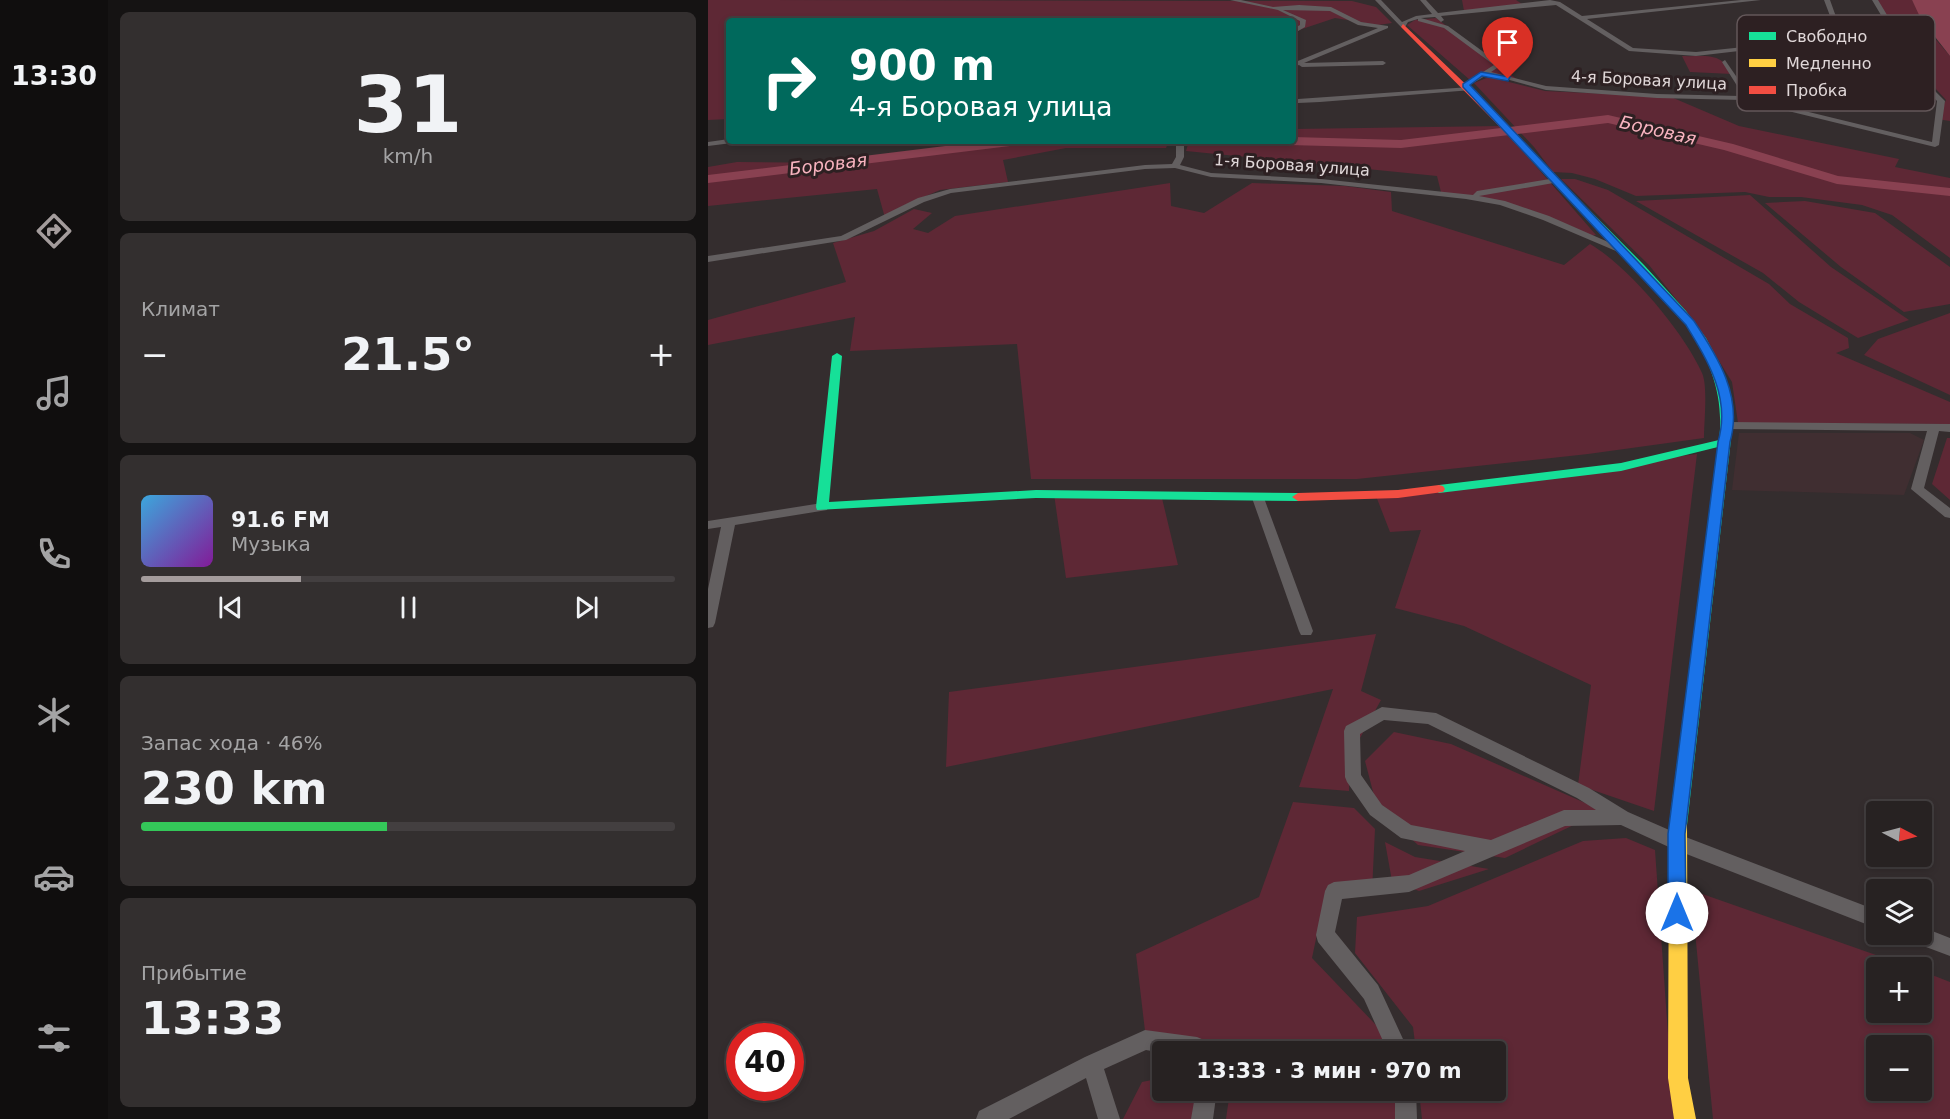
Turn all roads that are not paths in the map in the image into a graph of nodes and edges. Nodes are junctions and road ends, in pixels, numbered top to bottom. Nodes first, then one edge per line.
1 (1233, 0) edge
2 (1378, 0) edge
3 (1423, 0) edge
4 (1520, 0) edge
5 (1758, 0) edge
6 (1827, 0) edge
7 (1875, 0) edge
8 (1526, 4) junction
9 (1273, 9) junction
10 (1437, 14) junction
11 (1833, 15) edge
12 (1884, 15) edge
13 (1580, 18) junction
14 (1408, 22) junction
15 (1386, 27) junction
16 (1446, 27) junction
17 (1296, 30) edge
18 (1737, 50) edge
19 (1296, 62) edge
20 (1725, 62) dead end
21 (1296, 63) edge
22 (1383, 63) dead end
23 (1481, 74) junction
24 (1737, 81) edge
25 (1468, 87) junction
26 (1935, 95) edge
27 (1737, 98) edge
28 (1298, 101) dead end
29 (1796, 111) edge
30 (726, 141) edge
31 (708, 144) edge
32 (1180, 144) edge
33 (1175, 166) junction
34 (1556, 180) junction
35 (1466, 196) junction
36 (1626, 252) junction
37 (708, 258) edge
38 (837, 356) dead end
39 (1729, 426) junction
40 (1934, 427) junction
41 (1950, 428) edge
42 (1724, 442) junction
43 (1258, 498) junction
44 (822, 507) junction
45 (1950, 514) edge
46 (729, 521) junction
47 (708, 525) edge
48 (708, 623) edge
49 (1306, 632) dead end
50 (1623, 817) junction
51 (1677, 842) junction
52 (1494, 849) junction
53 (1866, 915) edge
54 (1932, 940) edge
55 (1950, 947) edge
56 (1152, 1041) edge
57 (1394, 1041) edge
58 (1092, 1064) junction
59 (1205, 1101) edge
60 (1405, 1101) edge
61 (987, 1119) edge
62 (1109, 1119) edge
63 (1202, 1119) edge
64 (1406, 1119) edge
65 (1685, 1119) edge

1 - 9 street
2 - 14 street
3 - 10 street
4 - 8 street
5 - 13 street
6 - 11 street
7 - 12 street, 4-я Боровая улица
8 - 10 street
8 - 13 street
9 - 15 street
9 - 17 street
10 - 14 street
10 - 16 street
13 - 18 street
14 - 15 street
14 - 16 street
14 - 25 street
15 - 19 street
16 - 23 street
20 - 24 street
21 - 22 street
23 - 25 street
23 - 27 street, 4-я Боровая улица
25 - 28 street
25 - 34 street
26 - 29 street, 4-я Боровая улица
30 - 31 street
32 - 33 street
33 - 35 street, 1-я Боровая улица
33 - 37 street, 1-я Боровая улица
34 - 35 street
34 - 36 street
35 - 36 street, 1-я Боровая улица
36 - 39 street
38 - 44 street
39 - 40 street
39 - 42 street
40 - 41 street
40 - 45 street
42 - 43 street
42 - 51 street
43 - 44 street
43 - 49 street
44 - 46 street
46 - 47 street
46 - 48 street
50 - 51 street
50 - 52 street
50 - 52 street
51 - 53 street
51 - 65 street
52 - 57 street
54 - 55 street
56 - 58 street
58 - 61 street
58 - 62 street
59 - 63 street
60 - 64 street

